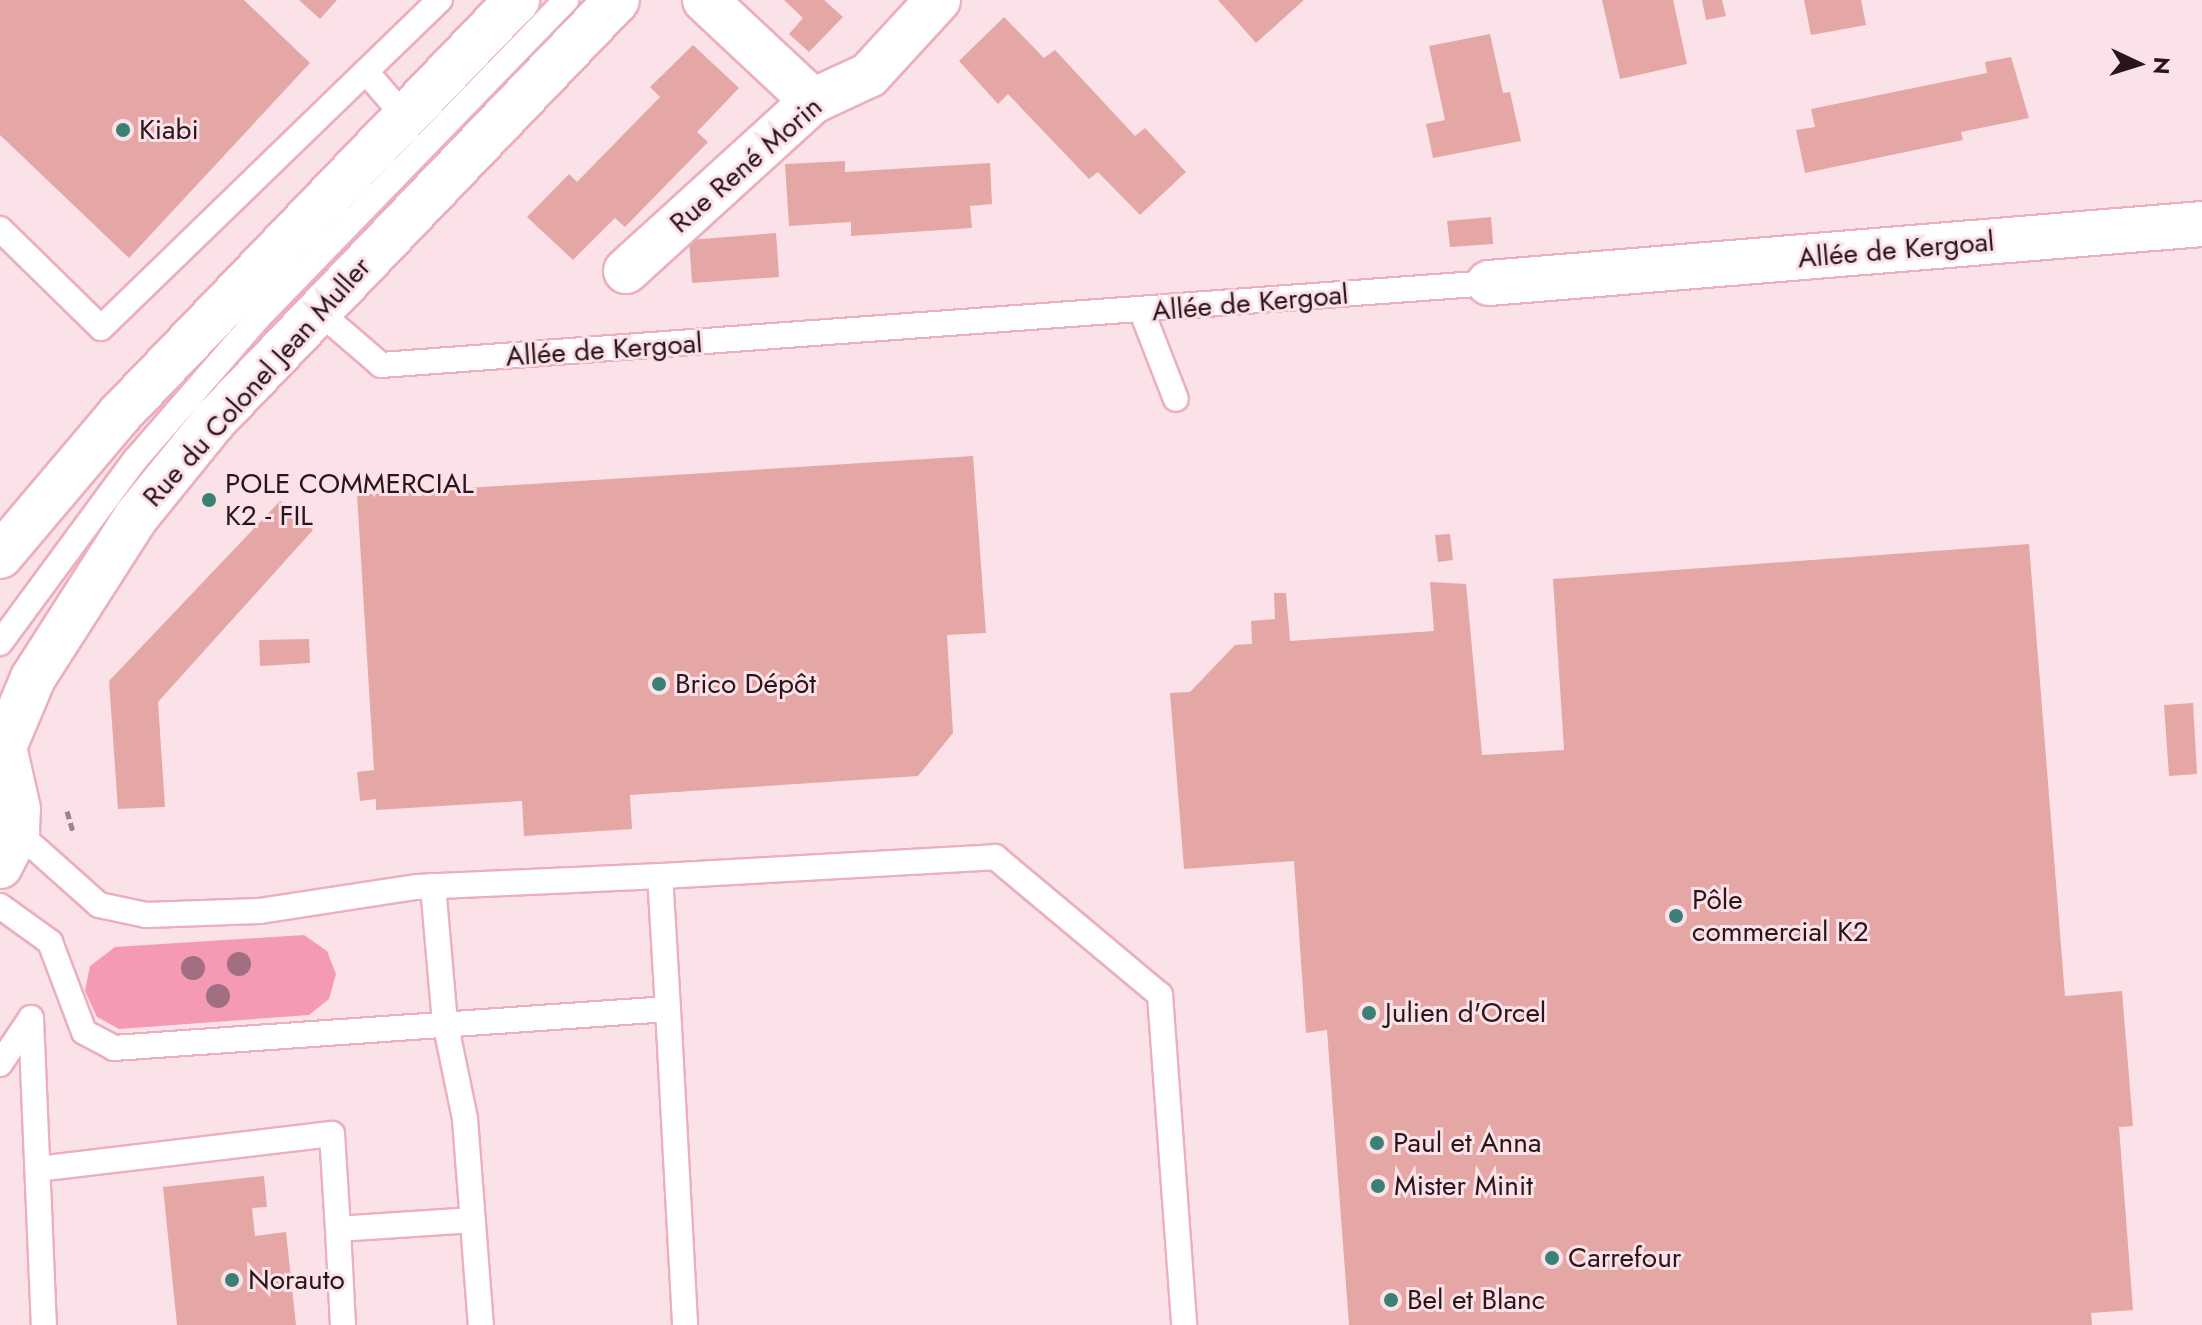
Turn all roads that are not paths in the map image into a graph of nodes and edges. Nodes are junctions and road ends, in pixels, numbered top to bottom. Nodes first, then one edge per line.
1 (440, 0) edge
2 (517, 0) edge
3 (566, 0) edge
4 (617, 0) edge
5 (705, 0) edge
6 (938, 0) edge
7 (368, 74) junction
8 (813, 101) junction
9 (404, 116) junction
10 (2202, 224) edge
11 (0, 229) edge
12 (626, 271) dead end
13 (1489, 283) joint
14 (317, 310) junction
15 (1142, 312) junction
16 (1176, 399) dead end
17 (0, 556) edge
18 (0, 643) edge
19 (8, 849) edge
20 (660, 876) junction
21 (433, 886) junction
22 (0, 906) edge
23 (668, 1009) junction
24 (445, 1022) junction
25 (0, 1064) edge
26 (38, 1169) junction
27 (473, 1220) junction
28 (338, 1229) junction
29 (44, 1325) edge
30 (343, 1325) edge
31 (481, 1325) edge
32 (685, 1325) edge
33 (1184, 1325) edge

1 - 7 lane
2 - 9 main road
3 - 18 lane
4 - 14 main road, Rue du Colonel Jean Muller
5 - 8 main road
6 - 8 main road, Rue René Morin
7 - 9 lane
7 - 11 lane
8 - 12 main road, Rue René Morin
9 - 17 main road
10 - 13 main road, Allée de Kergoal
13 - 15 lane, Allée de Kergoal
14 - 15 lane, Allée de Kergoal
14 - 19 main road, Rue du Colonel Jean Muller
15 - 16 lane
19 - 21 lane
20 - 21 lane
20 - 23 lane
20 - 33 lane
21 - 24 lane
22 - 24 lane
23 - 24 lane
23 - 32 lane
24 - 27 lane
25 - 26 lane
26 - 28 lane
26 - 29 lane
27 - 28 lane
27 - 31 lane
28 - 30 lane

